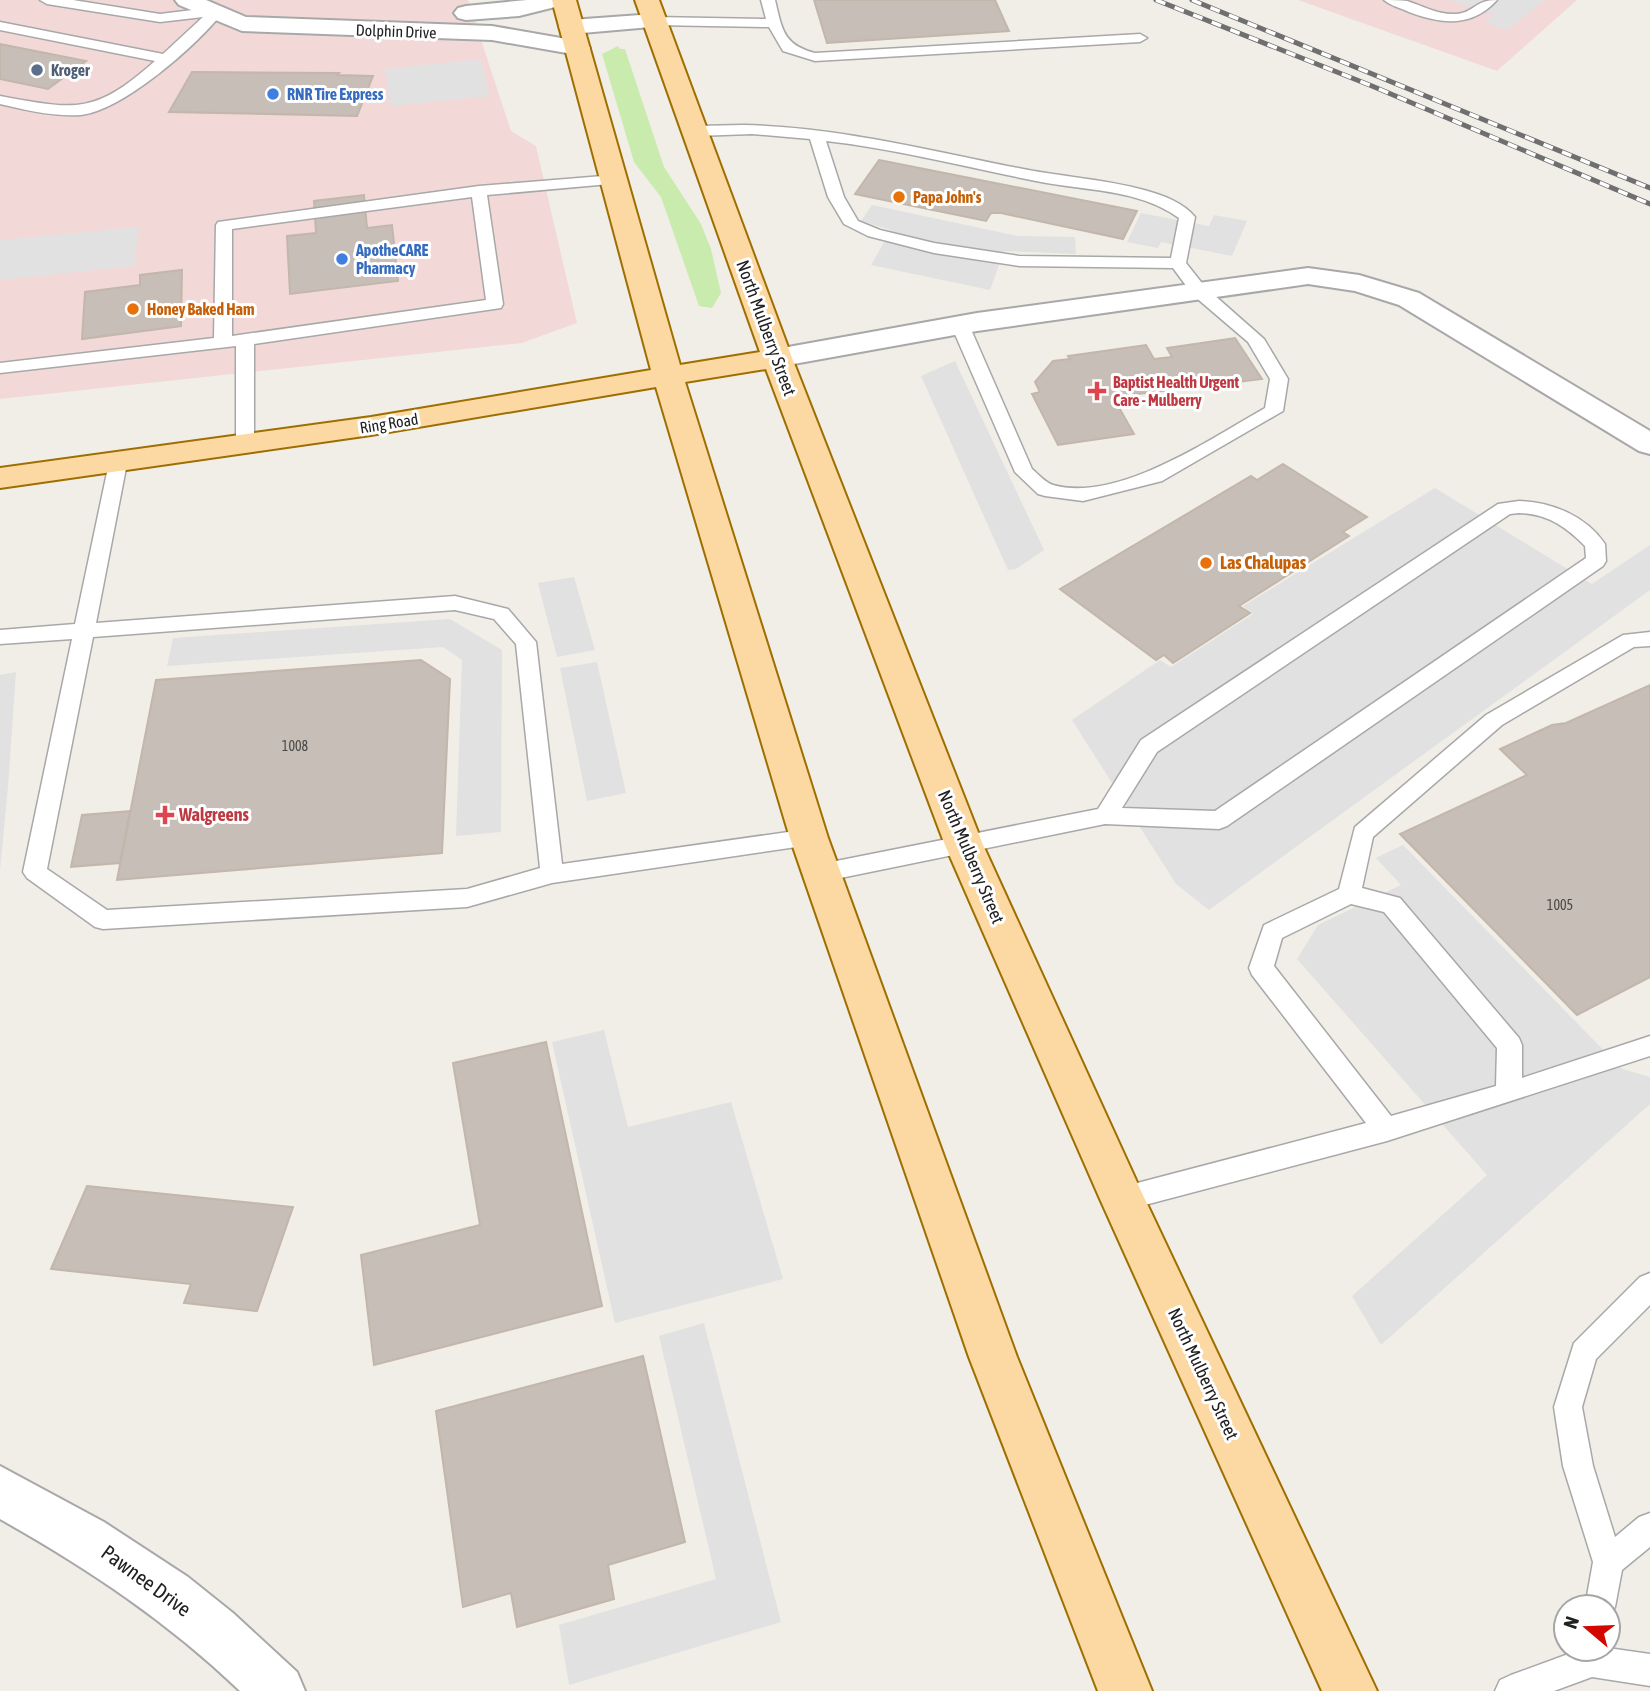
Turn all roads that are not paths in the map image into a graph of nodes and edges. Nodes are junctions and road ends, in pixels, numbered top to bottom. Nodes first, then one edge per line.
1 (47, 0) edge
2 (187, 0) edge
3 (555, 0) edge
4 (564, 0) edge
5 (768, 0) edge
6 (1391, 0) edge
7 (1490, 0) edge
8 (216, 11) junction
9 (651, 11) edge
10 (774, 23) junction
11 (0, 26) edge
12 (575, 38) junction
13 (1140, 38) dead end
14 (164, 58) junction
15 (0, 100) edge
16 (696, 131) junction
17 (817, 136) junction
18 (615, 180) junction
19 (479, 191) junction
20 (1178, 264) junction
21 (1199, 291) junction
22 (960, 325) junction
23 (245, 340) junction
24 (223, 343) junction
25 (777, 359) junction
26 (0, 368) edge
27 (668, 377) junction
28 (244, 444) junction
29 (1650, 444) edge
30 (118, 463) junction
31 (0, 478) edge
32 (85, 629) junction
33 (0, 637) edge
34 (1650, 639) edge
35 (1105, 816) junction
36 (964, 845) junction
37 (815, 856) junction
38 (552, 874) junction
39 (1349, 894) junction
40 (1650, 1046) edge
41 (1508, 1093) junction
42 (1387, 1130) junction
43 (1122, 1199) junction
44 (1650, 1286) edge
45 (0, 1491) edge
46 (1650, 1528) edge
47 (1608, 1562) junction
48 (1602, 1593) edge
49 (1574, 1663) edge
50 (1622, 1663) edge
51 (1650, 1670) edge
52 (278, 1691) edge
53 (1125, 1691) edge
54 (1350, 1691) edge
55 (1511, 1691) edge

1 - 8 lane
2 - 8 street, Dolphin Drive
3 - 8 street, Dolphin Drive
4 - 12 main road
5 - 10 lane
6 - 7 lane
8 - 12 street, Dolphin Drive
8 - 14 lane
9 - 10 lane
9 - 12 street, Dolphin Drive
9 - 16 main road, North Mulberry Street
10 - 13 lane
11 - 14 lane
12 - 18 main road
14 - 15 lane
16 - 17 lane
16 - 25 main road, North Mulberry Street
17 - 20 lane
17 - 20 lane
18 - 19 lane
18 - 27 main road
19 - 23 lane
19 - 24 lane
20 - 21 lane
21 - 22 street
21 - 22 lane
21 - 29 street
22 - 25 street
23 - 24 lane
23 - 28 lane
24 - 26 lane
25 - 27 main road, Ring Road
25 - 36 main road, North Mulberry Street
27 - 28 main road, Ring Road
27 - 37 main road
28 - 30 main road, Ring Road
30 - 31 main road, Ring Road
30 - 32 lane
32 - 33 lane
32 - 38 lane
32 - 38 lane
34 - 39 lane
35 - 35 lane
35 - 36 lane
36 - 37 lane
36 - 43 main road, North Mulberry Street
37 - 38 lane
37 - 53 main road
39 - 41 lane
39 - 42 lane
40 - 41 lane
41 - 42 lane
42 - 43 lane
43 - 54 main road, North Mulberry Street
44 - 47 lane
45 - 52 street, Pawnee Drive
46 - 47 lane
47 - 48 lane
49 - 55 lane
50 - 51 lane

